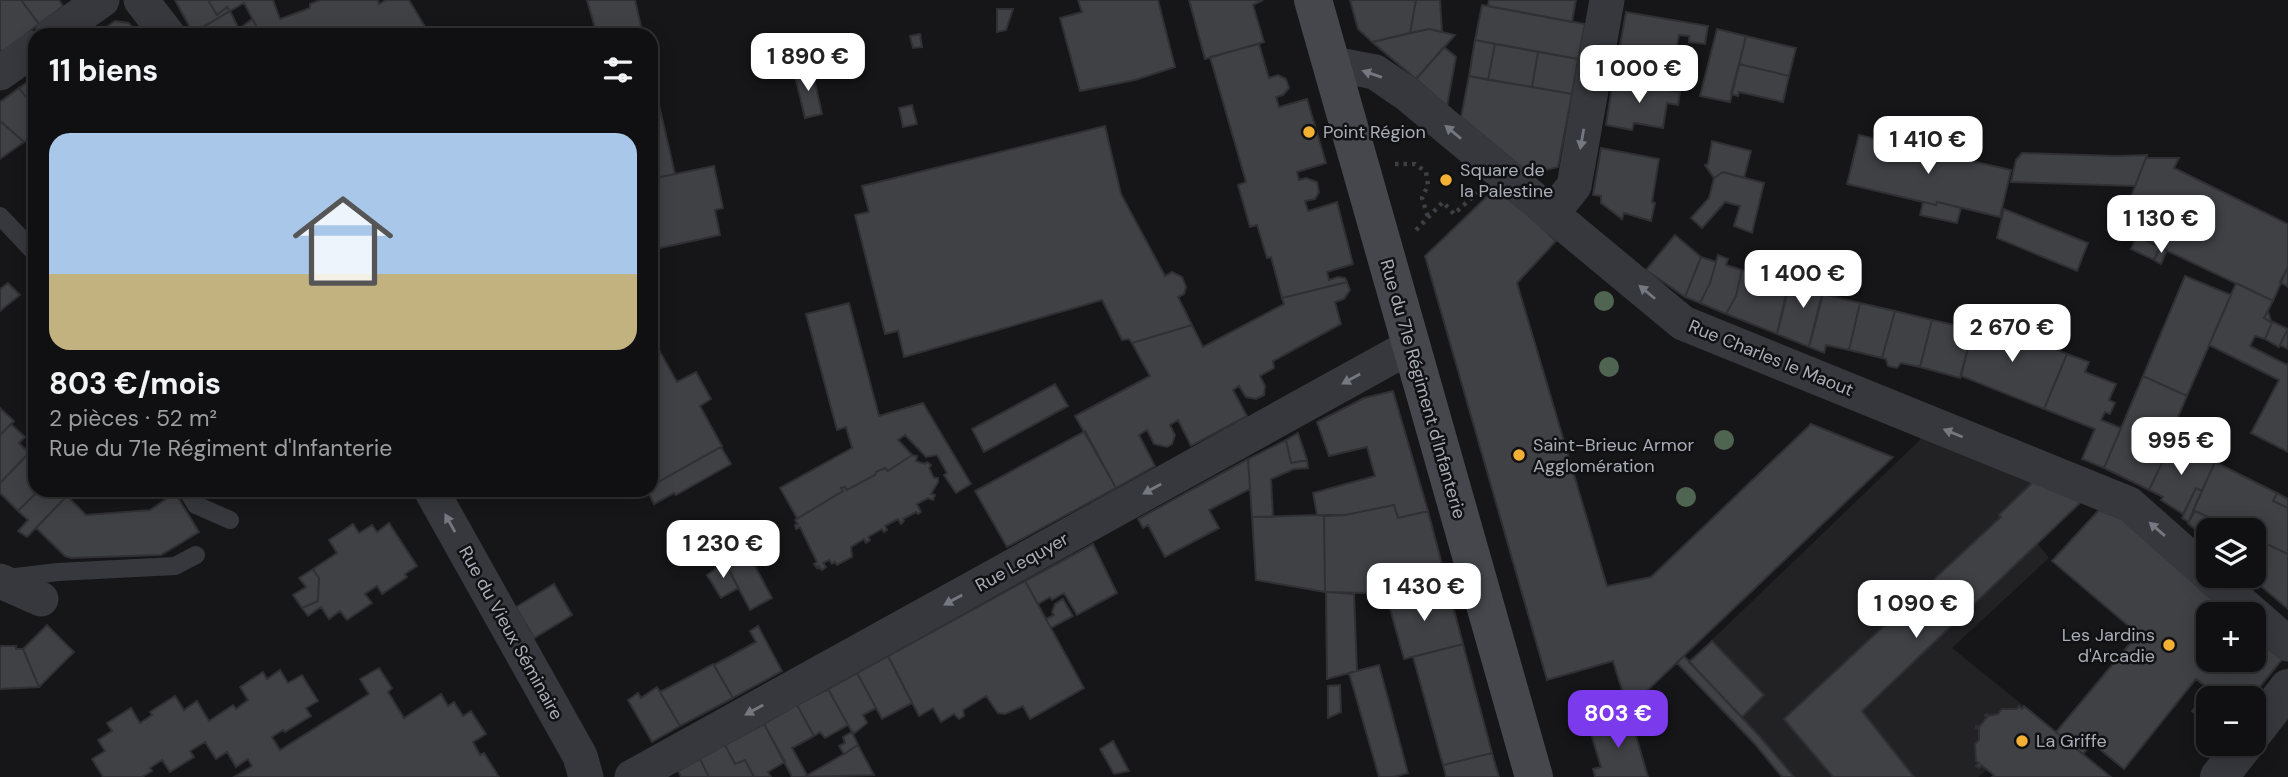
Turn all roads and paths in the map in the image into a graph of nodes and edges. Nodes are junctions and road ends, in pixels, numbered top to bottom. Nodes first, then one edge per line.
1 (103, 0) edge
2 (141, 0) edge
3 (1313, 0) edge
4 (1607, 0) edge
5 (62, 28) edge
6 (163, 28) edge
7 (28, 53) edge
8 (1332, 64) junction
9 (0, 73) edge
10 (1391, 164) dead end
11 (1443, 202) dead end
12 (1535, 208) junction
13 (0, 216) edge
14 (1429, 217) junction
15 (1411, 234) dead end
16 (28, 246) edge
17 (1411, 346) junction
18 (191, 497) edge
19 (435, 497) edge
20 (230, 520) dead end
21 (196, 555) dead end
22 (2196, 563) edge
23 (0, 580) edge
24 (2224, 588) edge
25 (41, 599) dead end
26 (2288, 644) edge
27 (2288, 688) edge
28 (2266, 716) edge
29 (2236, 756) edge
30 (586, 777) edge
31 (632, 777) edge
32 (1534, 777) edge
33 (2219, 777) edge

1 - 5 street
2 - 6 street
3 - 8 main road, Rue du 71e Régiment d'Infanterie
4 -> 12 street
7 - 9 street
12 -> 8 street, Rue Charles le Maout
8 - 17 main road, Rue du 71e Régiment d'Infanterie
10 - 14 path
11 - 14 path
22 -> 12 street, Rue Charles le Maout
13 - 16 lane
14 - 15 path
17 -> 31 street, Rue Lequyer
17 - 32 main road, Rue du 71e Régiment d'Infanterie
18 - 20 lane
30 -> 19 street, Rue du Vieux Séminaire
21 - 23 lane
23 - 25 street
24 - 26 street, Rue Charles le Maout
27 - 28 street
29 - 33 street

